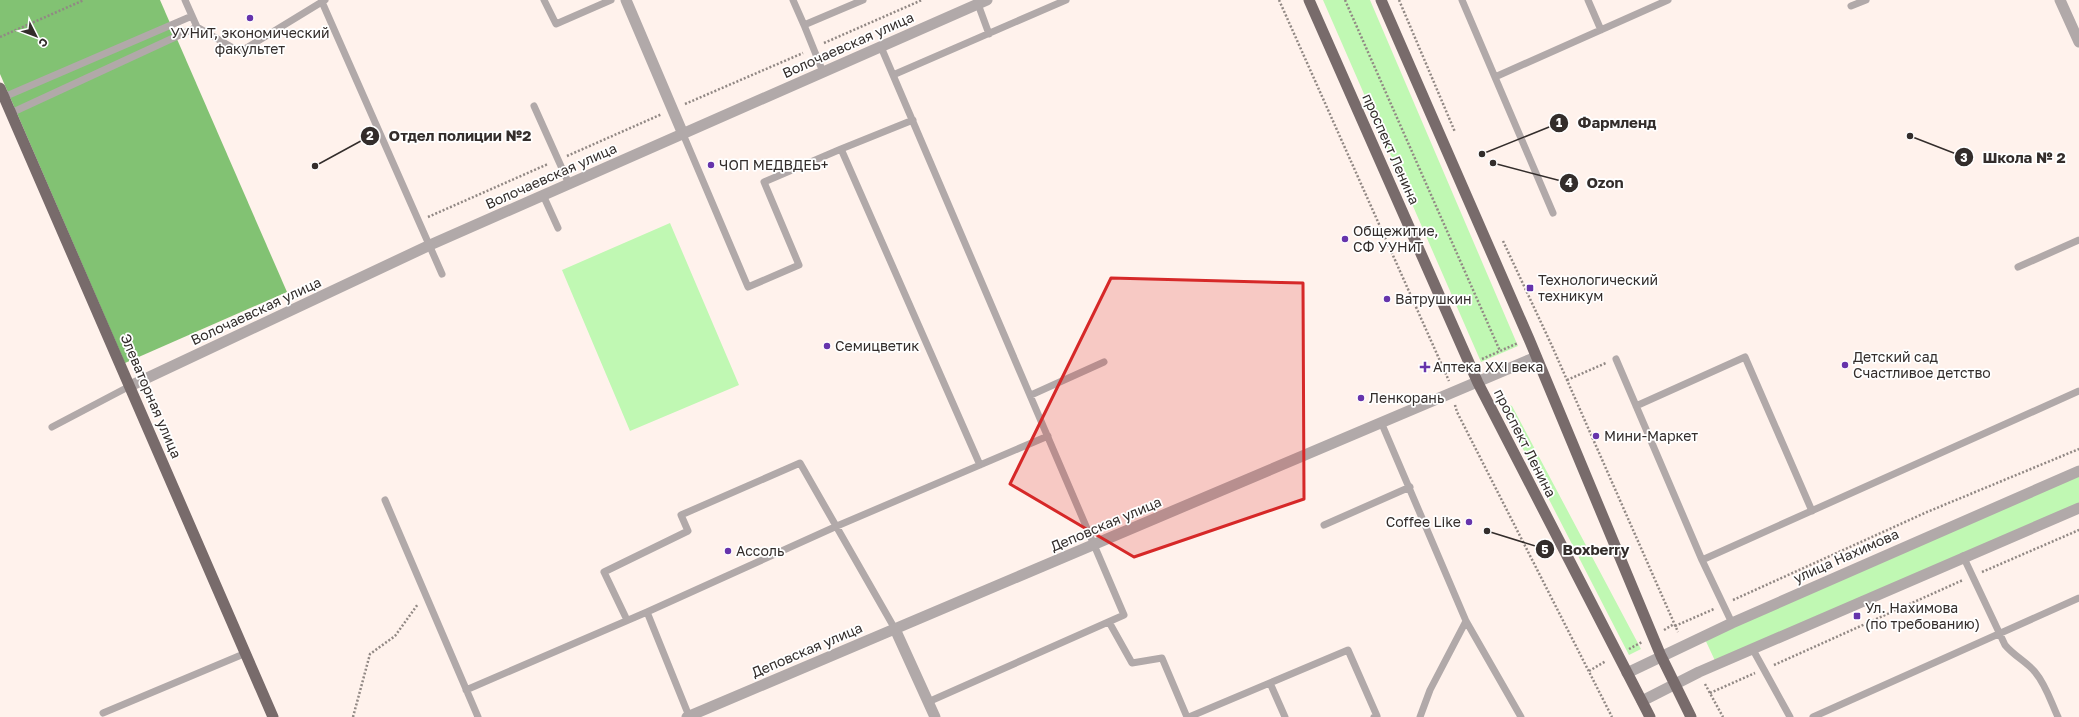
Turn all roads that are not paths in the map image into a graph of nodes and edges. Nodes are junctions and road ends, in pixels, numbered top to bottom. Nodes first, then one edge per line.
1 (185, 0) edge
2 (544, 0) edge
3 (611, 0) edge
4 (626, 0) edge
5 (793, 0) edge
6 (863, 0) edge
7 (1066, 0) edge
8 (1310, 0) edge
9 (1381, 0) edge
10 (1462, 0) edge
11 (1588, 0) edge
12 (1668, 0) edge
13 (1866, 0) edge
14 (2060, 0) edge
15 (323, 1) edge
16 (982, 2) edge
17 (1851, 6) dead end
18 (192, 16) junction
19 (804, 25) junction
20 (197, 27) junction
21 (1601, 30) junction
22 (989, 34) junction
23 (2079, 42) edge
24 (881, 47) junction
25 (823, 72) junction
26 (893, 74) junction
27 (1495, 77) junction
28 (2, 92) edge
29 (534, 106) dead end
30 (11, 113) junction
31 (913, 120) junction
32 (683, 134) junction
33 (841, 149) junction
34 (569, 184) junction
35 (543, 196) junction
36 (1553, 213) dead end
37 (558, 228) dead end
38 (2079, 240) edge
39 (430, 245) junction
40 (2018, 267) dead end
41 (442, 274) dead end
42 (1536, 357) junction
43 (1616, 359) road end
44 (1104, 362) dead end
45 (1478, 383) junction
46 (130, 386) junction
47 (2079, 390) edge
48 (1031, 394) junction
49 (1636, 406) junction
50 (1381, 422) junction
51 (52, 427) dead end
52 (1048, 436) junction
53 (980, 465) junction
54 (2079, 471) edge
55 (1410, 487) junction
56 (385, 500) dead end
57 (2079, 508) edge
58 (1812, 511) junction
59 (837, 526) junction
60 (1324, 526) dead end
61 (1095, 544) junction
62 (1964, 556) junction
63 (1702, 560) junction
64 (2079, 598) edge
65 (646, 612) junction
66 (627, 620) junction
67 (1466, 621) junction
68 (1109, 622) junction
69 (1732, 623) junction
70 (895, 629) junction
71 (1999, 634) junction
72 (1752, 648) junction
73 (246, 653) junction
74 (1661, 656) junction
75 (1627, 673) junction
76 (1270, 683) junction
77 (1674, 684) junction
78 (466, 690) junction
79 (1642, 701) junction
80 (928, 702) junction
81 (103, 713) dead end
82 (688, 716) edge
83 (273, 717) edge
84 (478, 717) edge
85 (935, 717) edge
86 (1188, 717) edge
87 (1285, 717) edge
88 (1374, 717) edge
89 (1420, 717) edge
90 (1521, 717) edge
91 (1650, 717) edge
92 (1691, 717) edge
93 (1790, 717) edge
94 (1813, 717) edge
95 (2058, 717) edge

1 - 18 lane
2 - 3 lane
4 - 32 street
5 - 19 lane
6 - 19 lane
7 - 22 lane
8 - 45 main road, проспект Ленина
9 - 42 main road
10 - 27 lane
11 - 21 lane
12 - 21 lane
13 - 17 lane
14 - 23 street
15 - 20 lane
15 - 39 lane
16 - 22 lane
16 - 24 street, Волочаевская улица
18 - 20 lane
18 - 28 lane
19 - 25 lane
20 - 30 lane
21 - 27 lane
22 - 26 lane
24 - 25 street, Волочаевская улица
24 - 26 lane
25 - 32 street, Волочаевская улица
26 - 31 lane
27 - 36 lane
28 - 30 main road, Элеваторная улица
29 - 34 lane
30 - 46 main road, Элеваторная улица
31 - 33 lane
31 - 48 lane
32 - 33 lane
32 - 34 street, Волочаевская улица
33 - 53 lane
34 - 35 street, Волочаевская улица
35 - 37 lane
35 - 39 street, Волочаевская улица
38 - 40 lane
39 - 41 lane
39 - 46 street, Волочаевская улица
42 - 45 street, Деповская улица
42 - 74 main road
43 - 49 lane
44 - 48 lane
45 - 50 street, Деповская улица
45 - 75 main road, проспект Ленина
46 - 51 lane
46 - 73 main road, Элеваторная улица
47 - 58 lane
48 - 52 lane
49 - 58 lane
49 - 63 lane
50 - 55 lane
50 - 61 street, Деповская улица
52 - 53 lane
52 - 61 lane
53 - 59 lane
54 - 69 street, улица Нахимова
55 - 60 lane
55 - 67 lane
56 - 78 lane
57 - 62 street
58 - 63 lane
59 - 65 lane
59 - 66 lane
59 - 70 lane
61 - 68 lane
61 - 70 street, Деповская улица
62 - 71 lane
62 - 72 street
63 - 69 lane
64 - 71 lane
65 - 66 lane
65 - 82 lane
66 - 78 lane
67 - 89 lane
67 - 90 lane
68 - 80 lane
68 - 86 lane
69 - 74 street, улица Нахимова
70 - 80 street
70 - 82 street, Деповская улица
71 - 94 lane
71 - 95 lane
72 - 77 street
72 - 93 lane
73 - 81 lane
73 - 83 main road, Элеваторная улица
74 - 75 street, улица Нахимова
74 - 77 main road
75 - 79 main road, проспект Ленина
76 - 86 lane
76 - 87 lane
76 - 88 lane
77 - 79 street
77 - 92 main road
78 - 84 lane
79 - 91 main road, проспект Ленина
80 - 85 street

